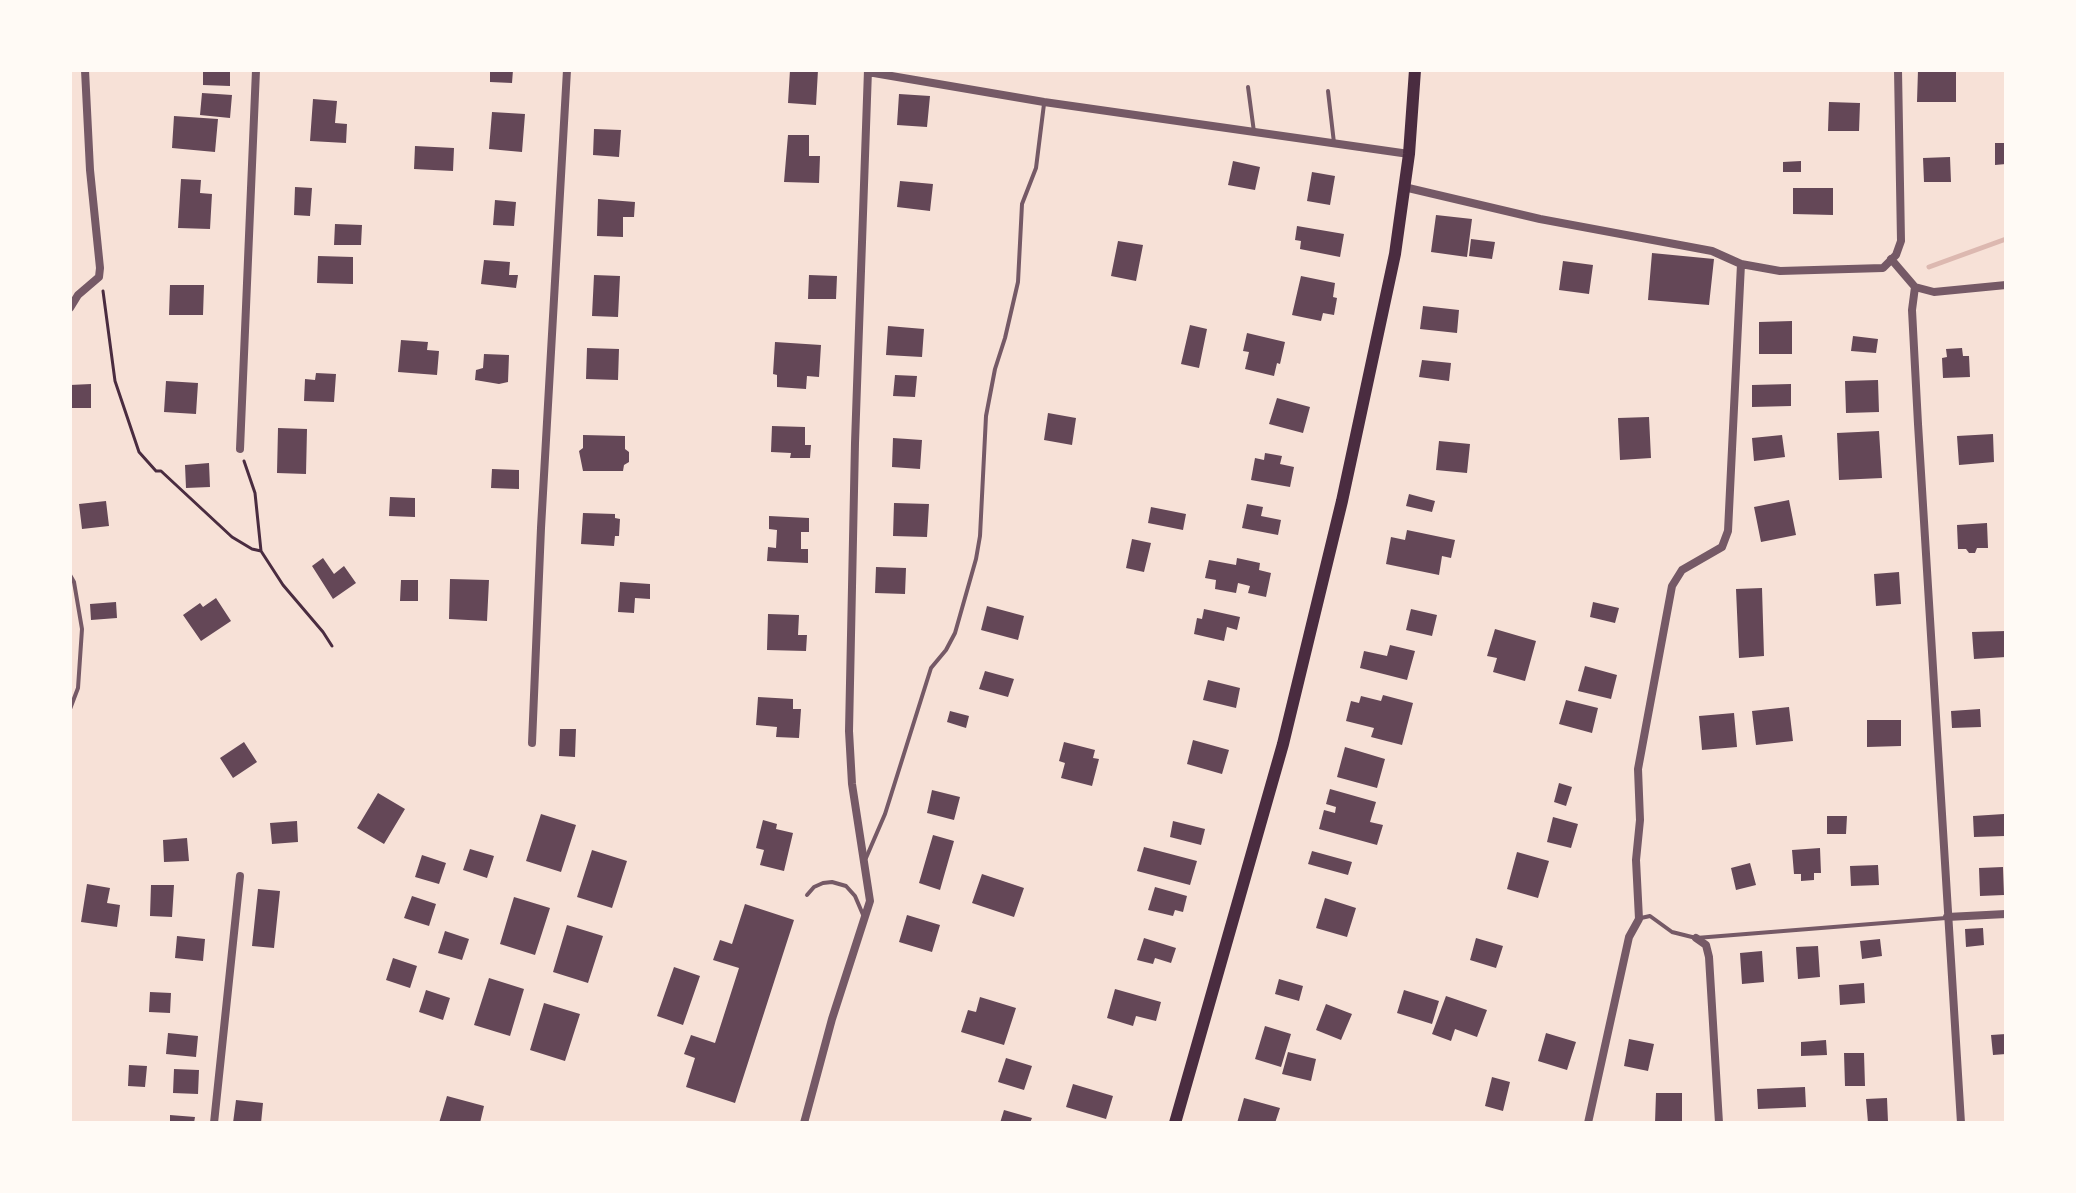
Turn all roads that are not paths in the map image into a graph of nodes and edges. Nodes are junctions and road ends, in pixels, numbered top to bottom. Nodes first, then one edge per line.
1 (85, 70) edge
2 (256, 70) edge
3 (567, 70) edge
4 (1415, 70) edge
5 (1898, 70) edge
6 (868, 71) edge
7 (1248, 87) dead end
8 (1328, 91) dead end
9 (1044, 102) junction
10 (1254, 132) junction
11 (1334, 143) junction
12 (1409, 154) junction
13 (1404, 187) junction
14 (1891, 259) junction
15 (1741, 264) junction
16 (2006, 285) edge
17 (1915, 287) junction
18 (71, 301) edge
19 (240, 449) road end
20 (70, 575) edge
21 (70, 709) edge
22 (532, 743) dead end
23 (863, 864) junction
24 (240, 876) dead end
25 (807, 895) dead end
26 (2006, 914) edge
27 (1947, 917) junction
28 (865, 919) junction
29 (1639, 919) junction
30 (1696, 938) junction
31 (214, 1123) edge
32 (804, 1123) edge
33 (1175, 1123) edge
34 (1588, 1123) edge
35 (1719, 1123) edge
36 (1961, 1123) edge

1 - 18 street
2 - 19 street
3 - 22 street
4 - 12 main road
5 - 14 street
6 - 9 street
6 - 23 street
7 - 10 lane
8 - 11 lane
9 - 10 street
9 - 23 lane
10 - 11 street
11 - 12 street
12 - 13 main road
13 - 15 street
13 - 33 main road
14 - 15 street
14 - 17 street
15 - 29 street
16 - 17 street
17 - 27 street
20 - 21 lane
23 - 28 street
24 - 31 street
25 - 28 lane
26 - 27 street
27 - 30 lane
27 - 36 street
28 - 32 street
29 - 30 lane
29 - 34 street
30 - 35 street

